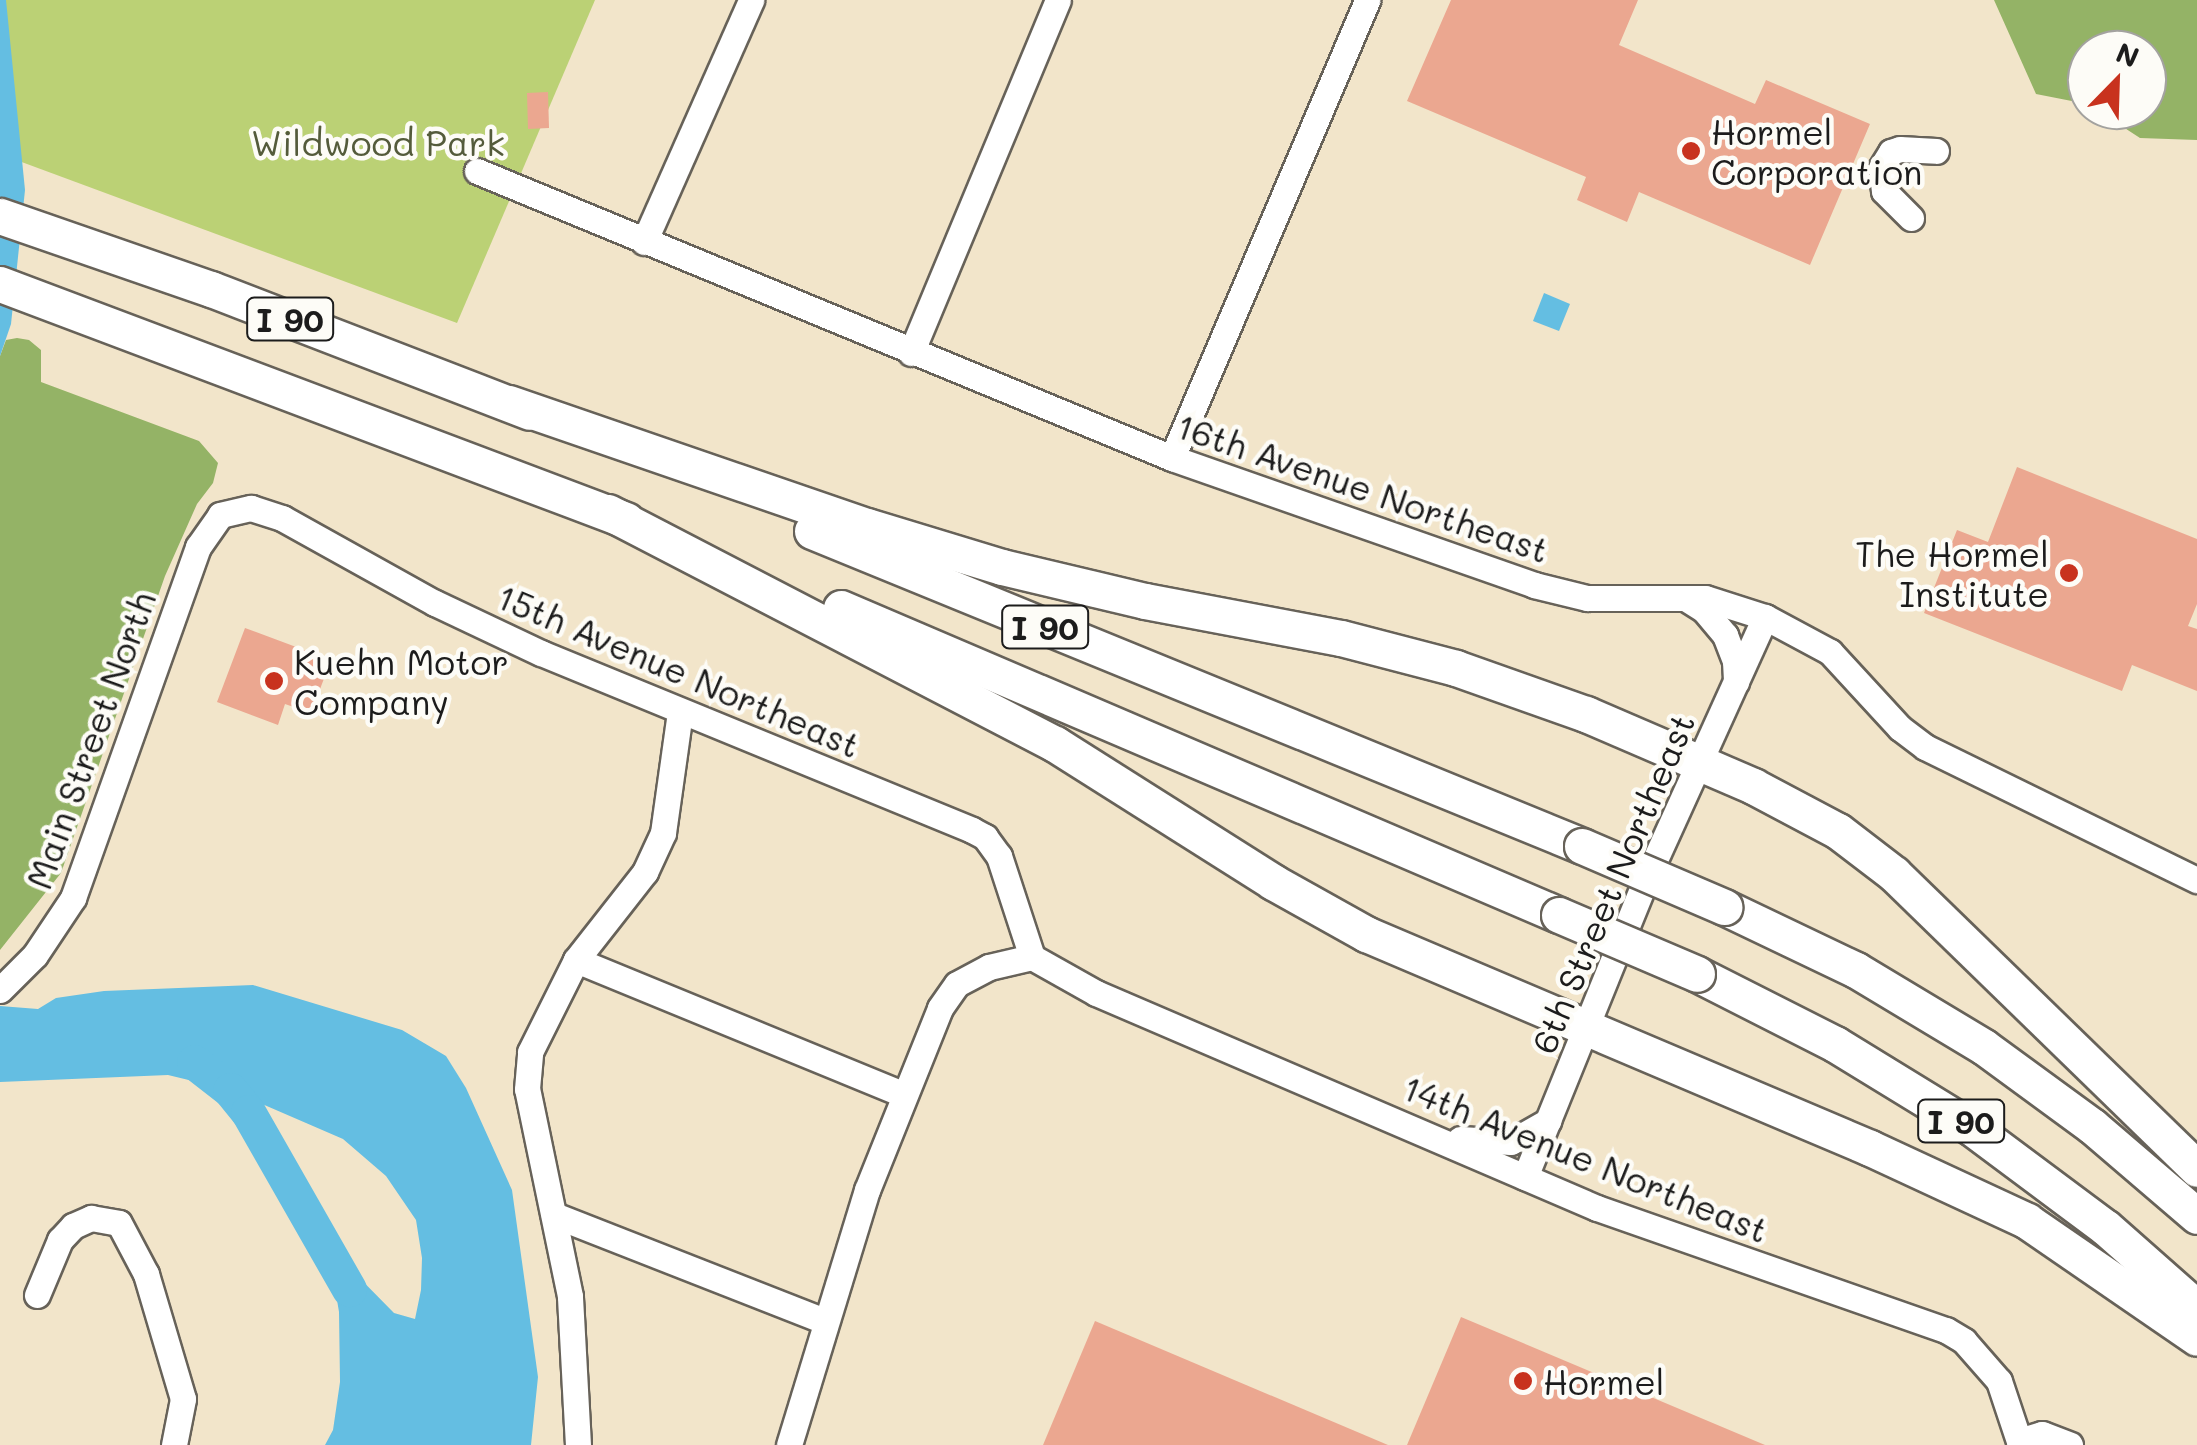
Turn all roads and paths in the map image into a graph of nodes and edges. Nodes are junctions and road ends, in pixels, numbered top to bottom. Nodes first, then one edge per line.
1 (751, 0) edge
2 (1058, 0) edge
3 (1367, 0) edge
4 (1936, 150) dead end
5 (477, 172) dead end
6 (0, 216) edge
7 (1911, 218) dead end
8 (644, 242) junction
9 (0, 284) edge
10 (912, 353) junction
11 (510, 403) junction
12 (1172, 458) junction
13 (234, 511) joint
14 (608, 512) junction
15 (1680, 596) junction
16 (1765, 617) junction
17 (1735, 690) junction
18 (680, 712) junction
19 (1702, 763) junction
20 (2197, 880) edge
21 (1032, 957) junction
22 (576, 960) junction
23 (3, 987) edge
24 (1585, 1031) junction
25 (903, 1094) junction
26 (1548, 1120) junction
27 (1419, 1131) junction
28 (2197, 1169) edge
29 (1524, 1176) junction
30 (554, 1215) junction
31 (2197, 1216) edge
32 (38, 1295) dead end
33 (2197, 1308) edge
34 (824, 1321) junction
35 (2197, 1338) edge
36 (2018, 1443) edge
37 (174, 1445) edge
38 (578, 1445) edge
39 (789, 1445) edge
40 (2070, 1445) edge

1 - 8 street
2 - 10 street
3 - 12 street
4 - 7 street
5 - 8 street, 16th Avenue Northeast
6 - 11 highway, I 90
8 - 10 street, 16th Avenue Northeast
9 - 14 highway, I 90
10 - 12 street, 16th Avenue Northeast
11 - 19 highway
11 - 31 highway, I 90, bridge
12 - 15 street, 16th Avenue Northeast
13 - 18 street, 15th Avenue Northeast
13 - 23 street, Main Street North
14 - 24 highway
14 - 33 highway, I 90, bridge
15 - 16 street, 16th Avenue Northeast
15 - 17 street
16 - 17 street, 6th Street Northeast
16 - 20 street, 16th Avenue Northeast
17 - 19 street, 6th Street Northeast
18 - 21 street, 15th Avenue Northeast
18 - 22 street
19 - 24 street, 6th Street Northeast
19 - 28 highway
21 - 25 street
21 - 27 street, 14th Avenue Northeast
22 - 25 street
22 - 30 street
24 - 26 street, 6th Street Northeast
24 - 35 highway
25 - 34 street
26 - 27 street
26 - 29 street, 6th Street Northeast
27 - 29 street, 14th Avenue Northeast
29 - 36 street, 14th Avenue Northeast
30 - 34 street
30 - 38 street
32 - 37 street
34 - 39 street
36 - 40 street, 14th Avenue Northeast

